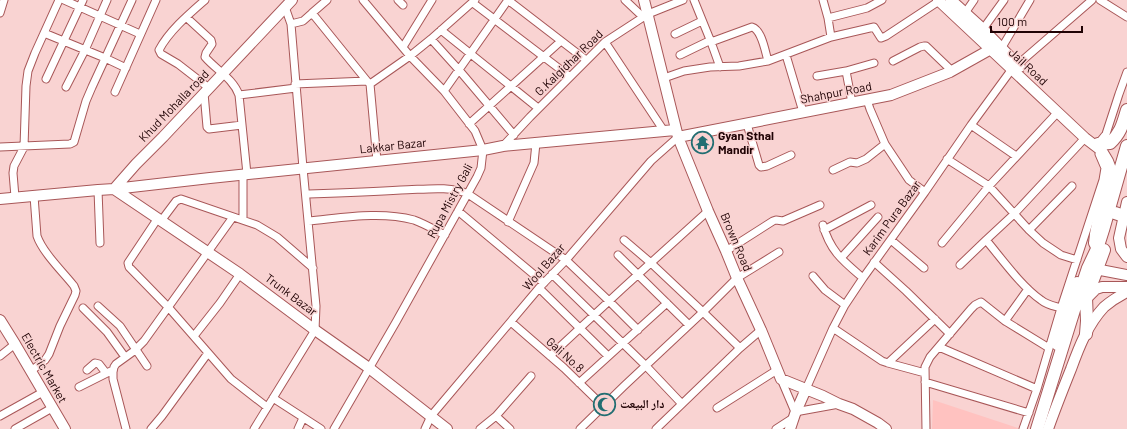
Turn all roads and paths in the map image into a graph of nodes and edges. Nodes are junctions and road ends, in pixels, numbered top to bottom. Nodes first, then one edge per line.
1 (4, 0) edge
2 (59, 0) edge
3 (64, 0) edge
4 (83, 0) edge
5 (107, 0) edge
6 (132, 0) edge
7 (156, 0) edge
8 (205, 0) edge
9 (328, 0) edge
10 (363, 0) edge
11 (432, 0) edge
12 (625, 0) edge
13 (644, 0) edge
14 (683, 0) edge
15 (694, 0) edge
16 (823, 0) edge
17 (882, 0) edge
18 (951, 0) edge
19 (974, 0) edge
20 (1004, 0) edge
21 (1030, 0) edge
22 (1092, 0) edge
23 (1100, 0) edge
24 (938, 1) edge
25 (285, 2) edge
26 (474, 2) edge
27 (79, 7) junction
28 (0, 13) edge
29 (312, 13) junction
30 (965, 13) junction
31 (645, 15) junction
32 (100, 17) junction
33 (186, 17) junction
34 (1127, 17) edge
35 (828, 18) junction
36 (494, 20) junction
37 (702, 21) junction
38 (291, 24) junction
39 (120, 25) junction
40 (983, 29) junction
41 (441, 30) junction
42 (44, 33) junction
43 (140, 34) junction
44 (674, 34) dead end
45 (831, 37) junction
46 (431, 39) junction
47 (561, 41) junction
48 (711, 41) junction
49 (64, 42) junction
50 (605, 42) junction
51 (403, 47) junction
52 (990, 49) junction
53 (1002, 49) junction
54 (85, 50) junction
55 (470, 53) junction
56 (680, 55) dead end
57 (786, 55) junction
58 (410, 56) junction
59 (544, 57) junction
60 (106, 58) junction
61 (586, 60) junction
62 (768, 61) junction
63 (893, 61) dead end
64 (874, 63) dead end
65 (720, 67) junction
66 (1015, 67) junction
67 (126, 68) junction
68 (459, 70) junction
69 (846, 71) junction
70 (952, 71) junction
71 (1127, 72) edge
72 (223, 74) junction
73 (570, 76) junction
74 (817, 76) dead end
75 (664, 78) junction
76 (46, 79) dead end
77 (368, 83) junction
78 (296, 86) junction
79 (66, 87) dead end
80 (511, 87) junction
81 (206, 90) junction
82 (115, 92) dead end
83 (444, 92) junction
84 (239, 95) junction
85 (867, 100) junction
86 (852, 103) junction
87 (489, 106) junction
88 (538, 108) junction
89 (1127, 110) edge
90 (802, 112) junction
91 (1058, 112) junction
92 (469, 124) junction
93 (747, 124) junction
94 (242, 125) junction
95 (971, 125) junction
96 (664, 131) junction
97 (677, 134) junction
98 (514, 135) junction
99 (1085, 138) junction
100 (536, 143) junction
101 (885, 144) junction
102 (1105, 144) junction
103 (503, 146) junction
104 (1127, 146) edge
105 (0, 147) edge
106 (24, 147) junction
107 (484, 150) junction
108 (792, 155) dead end
109 (1016, 156) junction
110 (947, 160) junction
111 (377, 161) junction
112 (303, 168) junction
113 (833, 170) dead end
114 (1127, 172) edge
115 (245, 174) junction
116 (989, 186) junction
117 (1072, 186) dead end
118 (98, 190) junction
119 (114, 190) junction
120 (925, 192) junction
121 (306, 194) junction
122 (468, 194) junction
123 (34, 196) junction
124 (15, 197) junction
125 (0, 199) edge
126 (1127, 202) edge
127 (820, 205) dead end
128 (871, 205) dead end
129 (458, 211) junction
130 (708, 211) junction
131 (1014, 214) junction
132 (1119, 214) junction
133 (233, 217) junction
134 (878, 218) dead end
135 (160, 220) junction
136 (243, 220) junction
137 (308, 221) junction
138 (508, 222) junction
139 (1029, 230) junction
140 (445, 235) junction
141 (624, 240) dead end
142 (891, 240) junction
143 (986, 240) junction
144 (100, 243) dead end
145 (942, 243) dead end
146 (1097, 249) junction
147 (726, 251) junction
148 (208, 252) junction
149 (778, 252) dead end
150 (618, 255) dead end
151 (840, 258) junction
152 (1127, 258) edge
153 (566, 260) junction
154 (1077, 260) junction
155 (874, 262) junction
156 (651, 263) junction
157 (960, 265) dead end
158 (312, 268) junction
159 (924, 268) dead end
160 (1092, 268) junction
161 (240, 274) junction
162 (552, 274) junction
163 (638, 275) junction
164 (1127, 275) edge
165 (814, 276) dead end
166 (737, 278) junction
167 (862, 278) junction
168 (1092, 281) junction
169 (1077, 282) joint
170 (541, 286) junction
171 (1127, 286) edge
172 (1028, 288) junction
173 (1127, 292) edge
174 (1086, 298) junction
175 (609, 301) junction
176 (667, 303) junction
177 (845, 305) junction
178 (98, 306) dead end
179 (83, 308) dead end
180 (169, 308) junction
181 (1061, 308) junction
182 (702, 312) junction
183 (594, 315) junction
184 (935, 319) junction
185 (0, 320) edge
186 (1005, 321) junction
187 (511, 322) junction
188 (689, 325) junction
189 (580, 328) junction
190 (833, 328) junction
191 (315, 330) junction
192 (638, 330) junction
193 (761, 330) junction
194 (950, 334) junction
195 (1086, 334) junction
196 (194, 336) junction
197 (622, 343) junction
198 (15, 344) junction
199 (939, 347) junction
200 (740, 348) junction
201 (1049, 348) junction
202 (136, 350) junction
203 (208, 352) junction
204 (0, 356) edge
205 (550, 356) junction
206 (608, 356) junction
207 (126, 357) junction
208 (888, 363) junction
209 (147, 366) dead end
210 (646, 366) junction
211 (369, 368) junction
212 (88, 370) dead end
213 (31, 371) junction
214 (110, 371) junction
215 (924, 373) junction
216 (779, 375) junction
217 (531, 376) dead end
218 (925, 382) junction
219 (579, 383) junction
220 (79, 387) dead end
221 (806, 389) junction
222 (1037, 389) junction
223 (42, 392) junction
224 (273, 398) junction
225 (682, 404) junction
226 (839, 404) junction
227 (603, 406) junction
228 (267, 407) junction
229 (52, 408) junction
230 (717, 408) dead end
231 (1029, 413) junction
232 (794, 415) junction
233 (0, 416) edge
234 (432, 416) junction
235 (496, 416) junction
236 (303, 418) junction
237 (15, 429) edge
238 (65, 429) edge
239 (126, 429) edge
240 (151, 429) edge
241 (254, 429) edge
242 (298, 429) edge
243 (321, 429) edge
244 (334, 429) edge
245 (425, 429) edge
246 (447, 429) edge
247 (480, 429) edge
248 (510, 429) edge
249 (580, 429) edge
250 (656, 429) edge
251 (776, 429) edge
252 (790, 429) edge
253 (886, 429) edge
254 (926, 429) edge
255 (1023, 429) edge
256 (1032, 429) edge
257 (1037, 429) edge
258 (1044, 429) edge
259 (1048, 429) edge

1 - 28 street
2 - 42 street
3 - 27 street
4 - 27 street
5 - 32 street
6 - 39 street
7 - 43 street
8 - 33 street
9 - 29 street
10 - 51 street
11 - 51 street
12 - 31 street
13 - 31 street, Brown Road
14 - 31 street, G.Kalgidhar Road
15 - 37 street
16 - 35 street
17 - 35 street
18 - 30 street, Jail Road
19 - 30 street
20 - 40 street
21 - 53 street
22 - 66 street, Karim Pura Bazar
23 - 34 street
24 - 45 street
24 - 52 street, Jail Road
25 - 38 street
25 - 72 street, Khud Mohalla road
26 - 36 street
26 - 41 street
27 - 32 street
27 - 49 street
29 - 38 street
29 - 77 street
30 - 40 street, Jail Road
31 - 50 street, G.Kalgidhar Road
31 - 75 street, Brown Road
32 - 39 street
32 - 54 street
33 - 72 street
33 - 81 street
35 - 45 street
36 - 47 street
36 - 55 street
36 - 59 street
37 - 44 street
37 - 48 street
38 - 78 street
39 - 43 street
39 - 60 street
40 - 53 street, Jail Road
41 - 46 street
41 - 55 street
42 - 49 street
42 - 106 street
43 - 67 street
45 - 57 street
46 - 58 street
46 - 68 street
47 - 59 street
47 - 61 street
48 - 56 street
48 - 62 street
48 - 65 street
49 - 54 street
49 - 76 street
50 - 61 street, G.Kalgidhar Road
50 - 96 street
51 - 58 street
52 - 66 street, Jail Road
52 - 70 street, Shahpur Road
53 - 66 street, Jail Road
54 - 60 street
54 - 79 street
55 - 68 street
55 - 80 street
57 - 62 street
57 - 90 street
58 - 77 street
58 - 83 street
59 - 73 street
59 - 80 street
60 - 67 street
60 - 106 street
61 - 73 street, G.Kalgidhar Road
62 - 65 street
63 - 70 street
64 - 69 street
65 - 75 street
66 - 91 street, Jail Road
66 - 95 street, Karim Pura Bazar
66 - 102 street, Jail Road
67 - 82 street
68 - 83 street
68 - 87 street
69 - 74 street
69 - 86 street
70 - 85 street, Shahpur Road
71 - 102 street
72 - 81 street, Khud Mohalla road
72 - 84 street
73 - 88 street, G.Kalgidhar Road
75 - 97 street, Brown Road
77 - 78 street
77 - 111 street
78 - 84 street
78 - 112 street
80 - 87 street
80 - 88 street
81 - 94 street
81 - 119 street, Khud Mohalla road
83 - 92 street
84 - 94 street
85 - 86 street, Shahpur Road
85 - 101 street
86 - 90 street, Shahpur Road
87 - 92 street
87 - 98 street
88 - 98 street, G.Kalgidhar Road
89 - 102 main road
90 - 93 street, Shahpur Road
91 - 99 street, Jail Road
91 - 109 street
92 - 107 street
93 - 97 street, Shahpur Road
93 - 108 street
94 - 115 street
95 - 109 street
95 - 110 street, Karim Pura Bazar
96 - 97 street, Lakkar Bazar
96 - 100 street, Lakkar Bazar
97 - 130 street, Brown Road
97 - 153 street, Wool Bazar
98 - 103 street, G.Kalgidhar Road
99 - 102 street, Jail Road
99 - 131 street
100 - 103 street, Lakkar Bazar
100 - 138 street
101 - 113 street
101 - 120 street
102 - 146 street
102 - 154 street
103 - 107 street, Lakkar Bazar
104 - 146 main road
105 - 106 street
106 - 124 street
107 - 111 street, Lakkar Bazar
107 - 122 street, Rupa Mistry Gali
109 - 116 street
110 - 116 street
110 - 120 street, Karim Pura Bazar
111 - 112 street, Lakkar Bazar
112 - 115 street, Lakkar Bazar
112 - 121 street
114 - 132 main road
115 - 119 street, Lakkar Bazar
115 - 136 street
116 - 131 street
116 - 145 street
117 - 139 street
118 - 119 street
118 - 123 street
118 - 144 street
119 - 135 street, Trunk Bazar
120 - 142 street, Karim Pura Bazar
121 - 122 street
121 - 137 street
122 - 129 street, Rupa Mistry Gali
122 - 138 street
123 - 124 street
123 - 213 street
124 - 125 street
126 - 132 street
127 - 147 street
128 - 151 street
129 - 140 street, Rupa Mistry Gali
129 - 170 street
130 - 147 street, Brown Road
130 - 156 street
131 - 139 street
131 - 143 street
132 - 152 street
132 - 160 main road
133 - 135 street
133 - 136 street
133 - 148 street
134 - 151 street
135 - 148 street, Trunk Bazar
135 - 180 street
136 - 158 street
137 - 140 street
137 - 158 street
138 - 153 street
139 - 154 street
140 - 211 street, Rupa Mistry Gali
141 - 156 street
142 - 155 street, Karim Pura Bazar
142 - 159 street
143 - 157 street
143 - 172 street
146 - 160 main road
147 - 166 street, Brown Road
148 - 161 street, Trunk Bazar
148 - 180 street
149 - 166 street
150 - 163 street
151 - 167 street
153 - 162 street, Wool Bazar
153 - 175 street
154 - 181 street
155 - 167 street, Karim Pura Bazar
155 - 184 street
156 - 163 street
156 - 182 street
158 - 191 street
160 - 164 street
160 - 168 main road
160 - 169 main road
160 - 257 main road
161 - 191 street, Trunk Bazar
161 - 196 street
162 - 170 street, Wool Bazar
162 - 183 street
163 - 175 street
163 - 176 street
165 - 177 street
166 - 182 street
166 - 193 street, Brown Road
167 - 177 street, Karim Pura Bazar
168 - 171 street
168 - 174 main road
169 - 256 street
170 - 187 street, Wool Bazar
170 - 189 street
171 - 174 street
172 - 181 street
172 - 186 street
173 - 195 street
174 - 195 main road
174 - 258 main road
175 - 183 street
175 - 192 street
176 - 188 street
176 - 192 street
177 - 190 street, Karim Pura Bazar
178 - 202 street
179 - 207 street
180 - 196 street
180 - 202 street
181 - 201 street
182 - 188 street
182 - 200 street
183 - 189 street
183 - 197 street
184 - 194 street
184 - 208 street
185 - 198 street, Electric Market
186 - 194 street
186 - 201 street
187 - 205 street, Gali No.8
187 - 234 street, Wool Bazar
188 - 210 street
189 - 205 street
189 - 206 street
190 - 208 street
190 - 221 street, Karim Pura Bazar
191 - 211 street, Trunk Bazar
191 - 224 street
192 - 197 street
193 - 200 street
193 - 216 street, Brown Road
194 - 199 street
195 - 259 street
196 - 203 street
197 - 206 street
197 - 210 street
198 - 204 street
198 - 213 street, Electric Market
199 - 215 street
199 - 222 street
200 - 225 street
201 - 222 street
202 - 207 street
202 - 209 street
203 - 228 street
203 - 240 street
205 - 219 street, Gali No.8
206 - 219 street
207 - 214 street
208 - 215 street
210 - 225 street
210 - 227 street
211 - 234 street, Trunk Bazar
211 - 244 street, Rupa Mistry Gali
212 - 214 street
213 - 223 street, Electric Market
214 - 220 street
214 - 239 street
215 - 218 street
216 - 221 street
216 - 230 street
216 - 232 street
217 - 235 street
218 - 231 street
218 - 254 street
219 - 227 street, Gali No.8
221 - 226 street
221 - 232 street
222 - 231 street
223 - 229 street, Electric Market
223 - 233 street
224 - 228 street
224 - 236 street
225 - 250 street
226 - 232 street
226 - 253 street
227 - 249 street
228 - 241 street
229 - 237 street
229 - 238 street, Electric Market
231 - 255 street
232 - 251 street
232 - 252 street
234 - 245 street, Wool Bazar
234 - 246 street, Trunk Bazar
235 - 247 street
235 - 248 street
236 - 242 street
236 - 243 street

